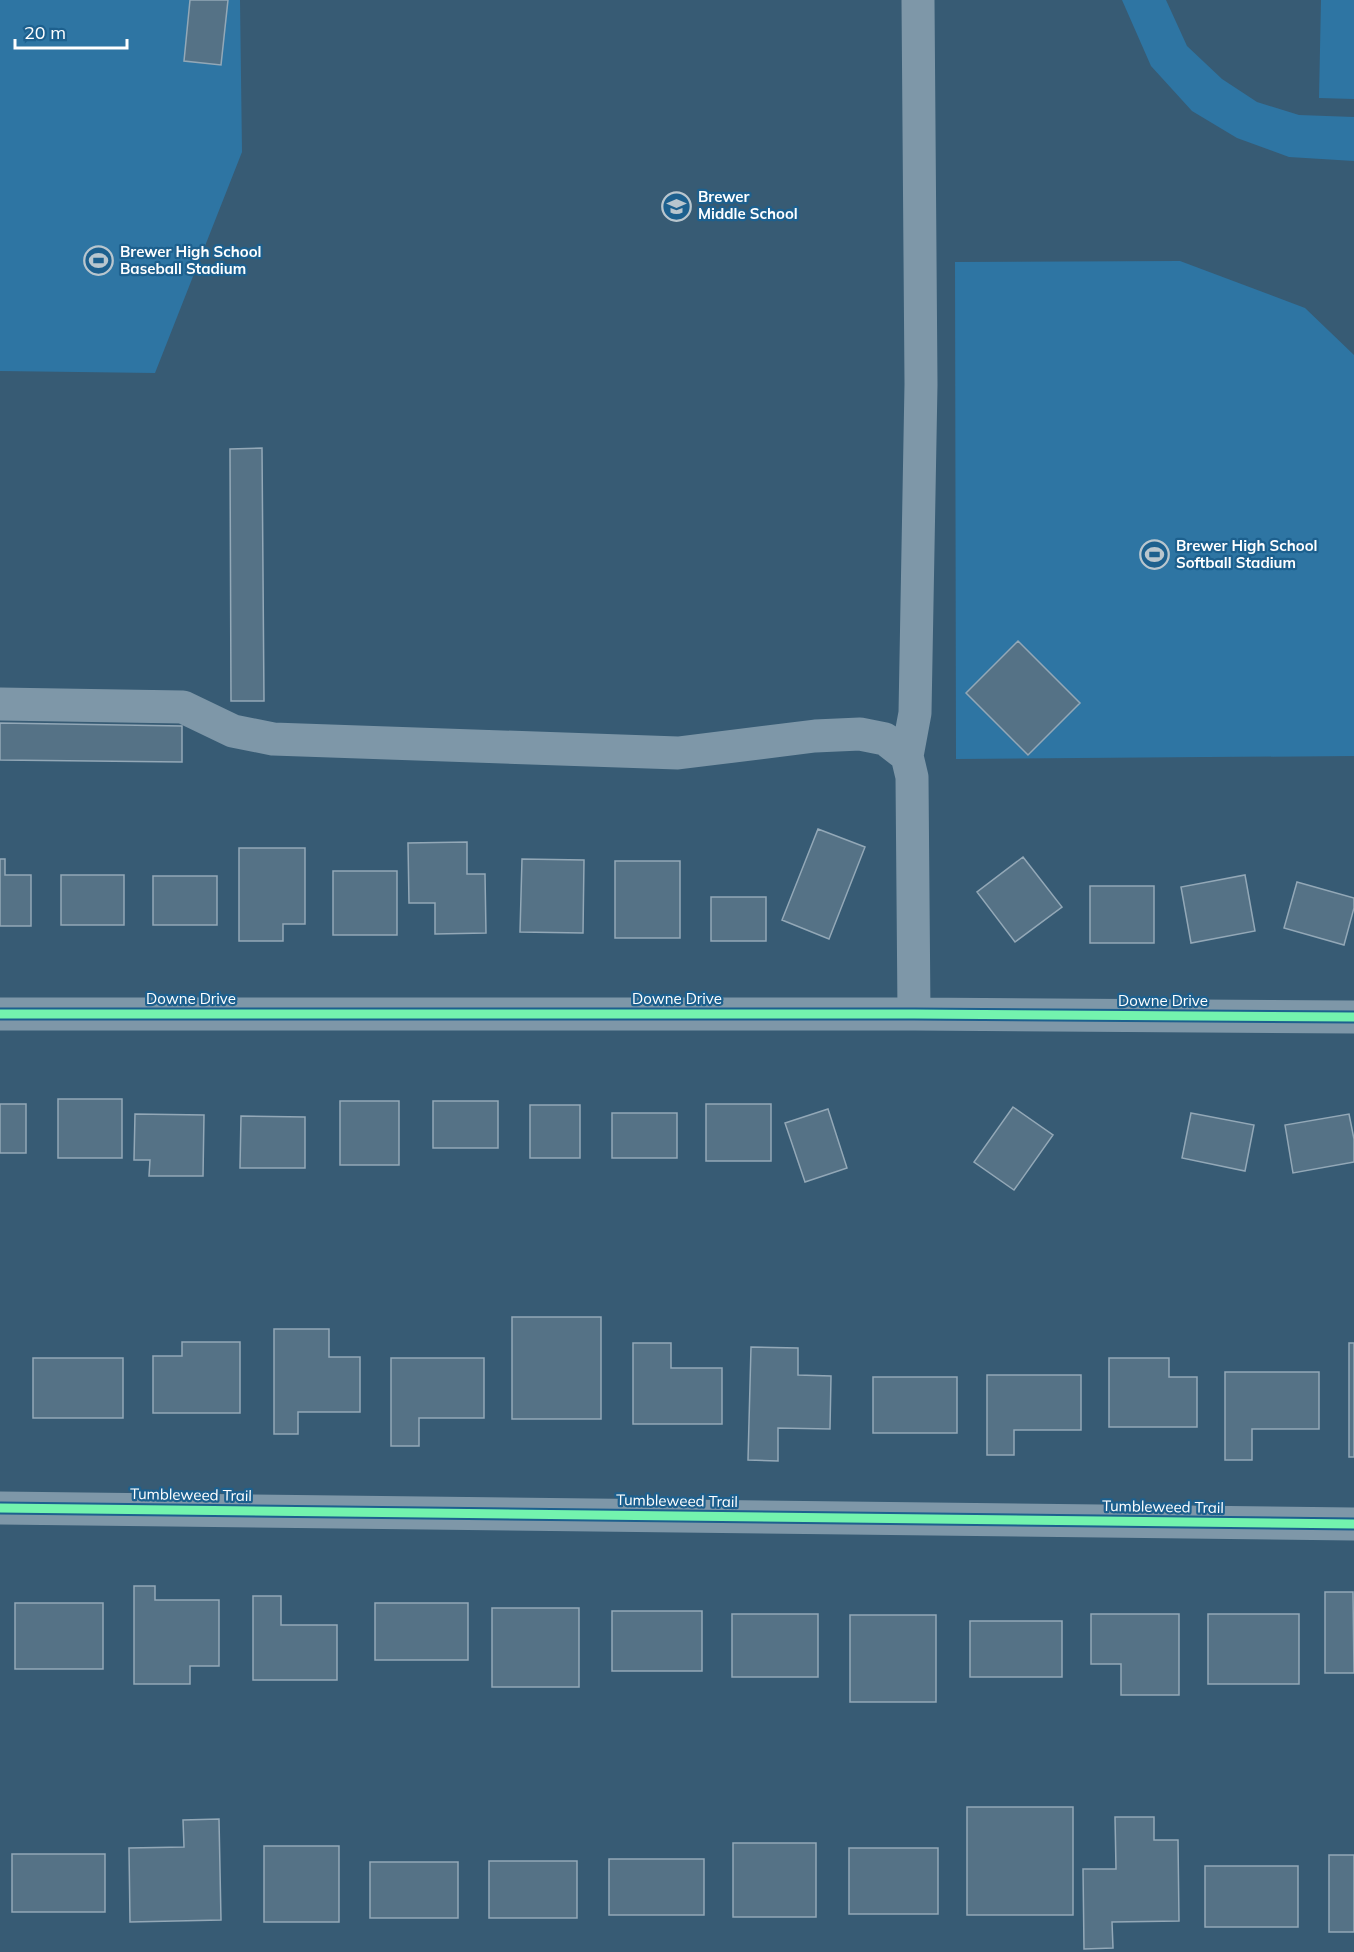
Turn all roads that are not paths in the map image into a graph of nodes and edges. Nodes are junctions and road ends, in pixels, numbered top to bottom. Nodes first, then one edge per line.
1 (918, 0) edge
2 (0, 704) edge
3 (907, 756) junction
4 (0, 1014) edge
5 (914, 1014) junction
6 (1354, 1017) edge
7 (0, 1508) edge
8 (1354, 1524) edge

1 - 3 street
2 - 3 street
3 - 5 street
4 - 5 street, Downe Drive
5 - 6 street, Downe Drive
7 - 8 street, Tumbleweed Trail

